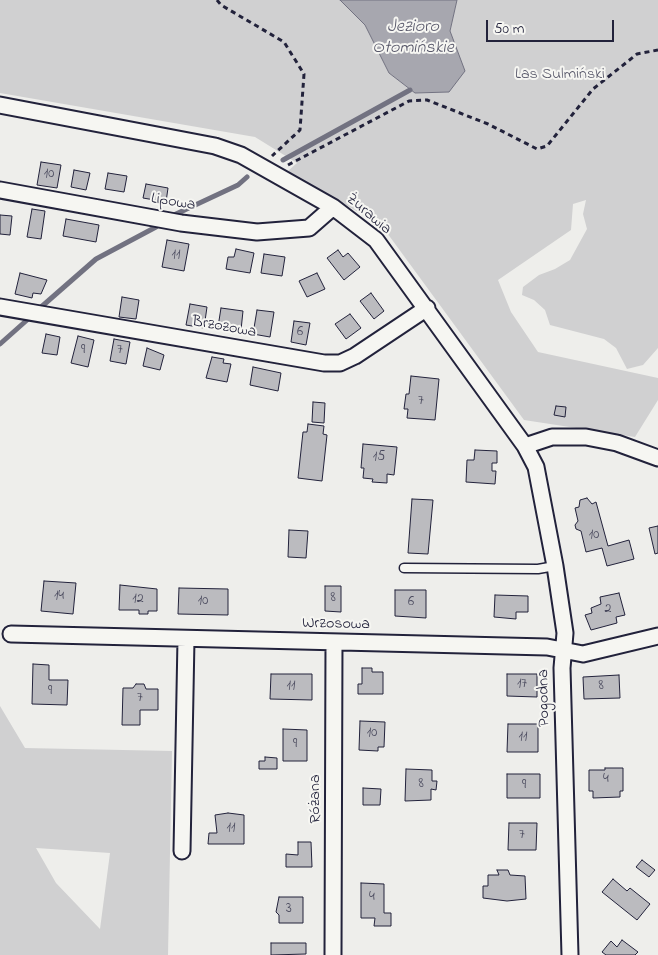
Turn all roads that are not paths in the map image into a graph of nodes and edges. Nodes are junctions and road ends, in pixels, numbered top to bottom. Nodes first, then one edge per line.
1 (0, 105) edge
2 (0, 190) edge
3 (333, 207) junction
4 (0, 307) edge
5 (427, 308) junction
6 (525, 446) junction
7 (658, 458) edge
8 (555, 566) junction
9 (404, 568) dead end
10 (11, 634) dead end
11 (658, 636) edge
12 (186, 639) junction
13 (334, 642) junction
14 (564, 650) junction
15 (182, 851) dead end
16 (332, 955) edge
17 (570, 955) edge

1 - 3 street, Żurawia
2 - 3 street, Lipowa
3 - 5 street, Żurawia
4 - 5 street, Brzozowa
5 - 6 street, Żurawia
6 - 7 street
6 - 8 street, Pogodna
8 - 9 lane
8 - 14 street, Pogodna
10 - 12 street, Wrzosowa
11 - 14 street, Wrzosowa
12 - 13 street, Wrzosowa
12 - 15 street
13 - 14 street, Wrzosowa
13 - 16 street, Różana
14 - 17 street, Pogodna

